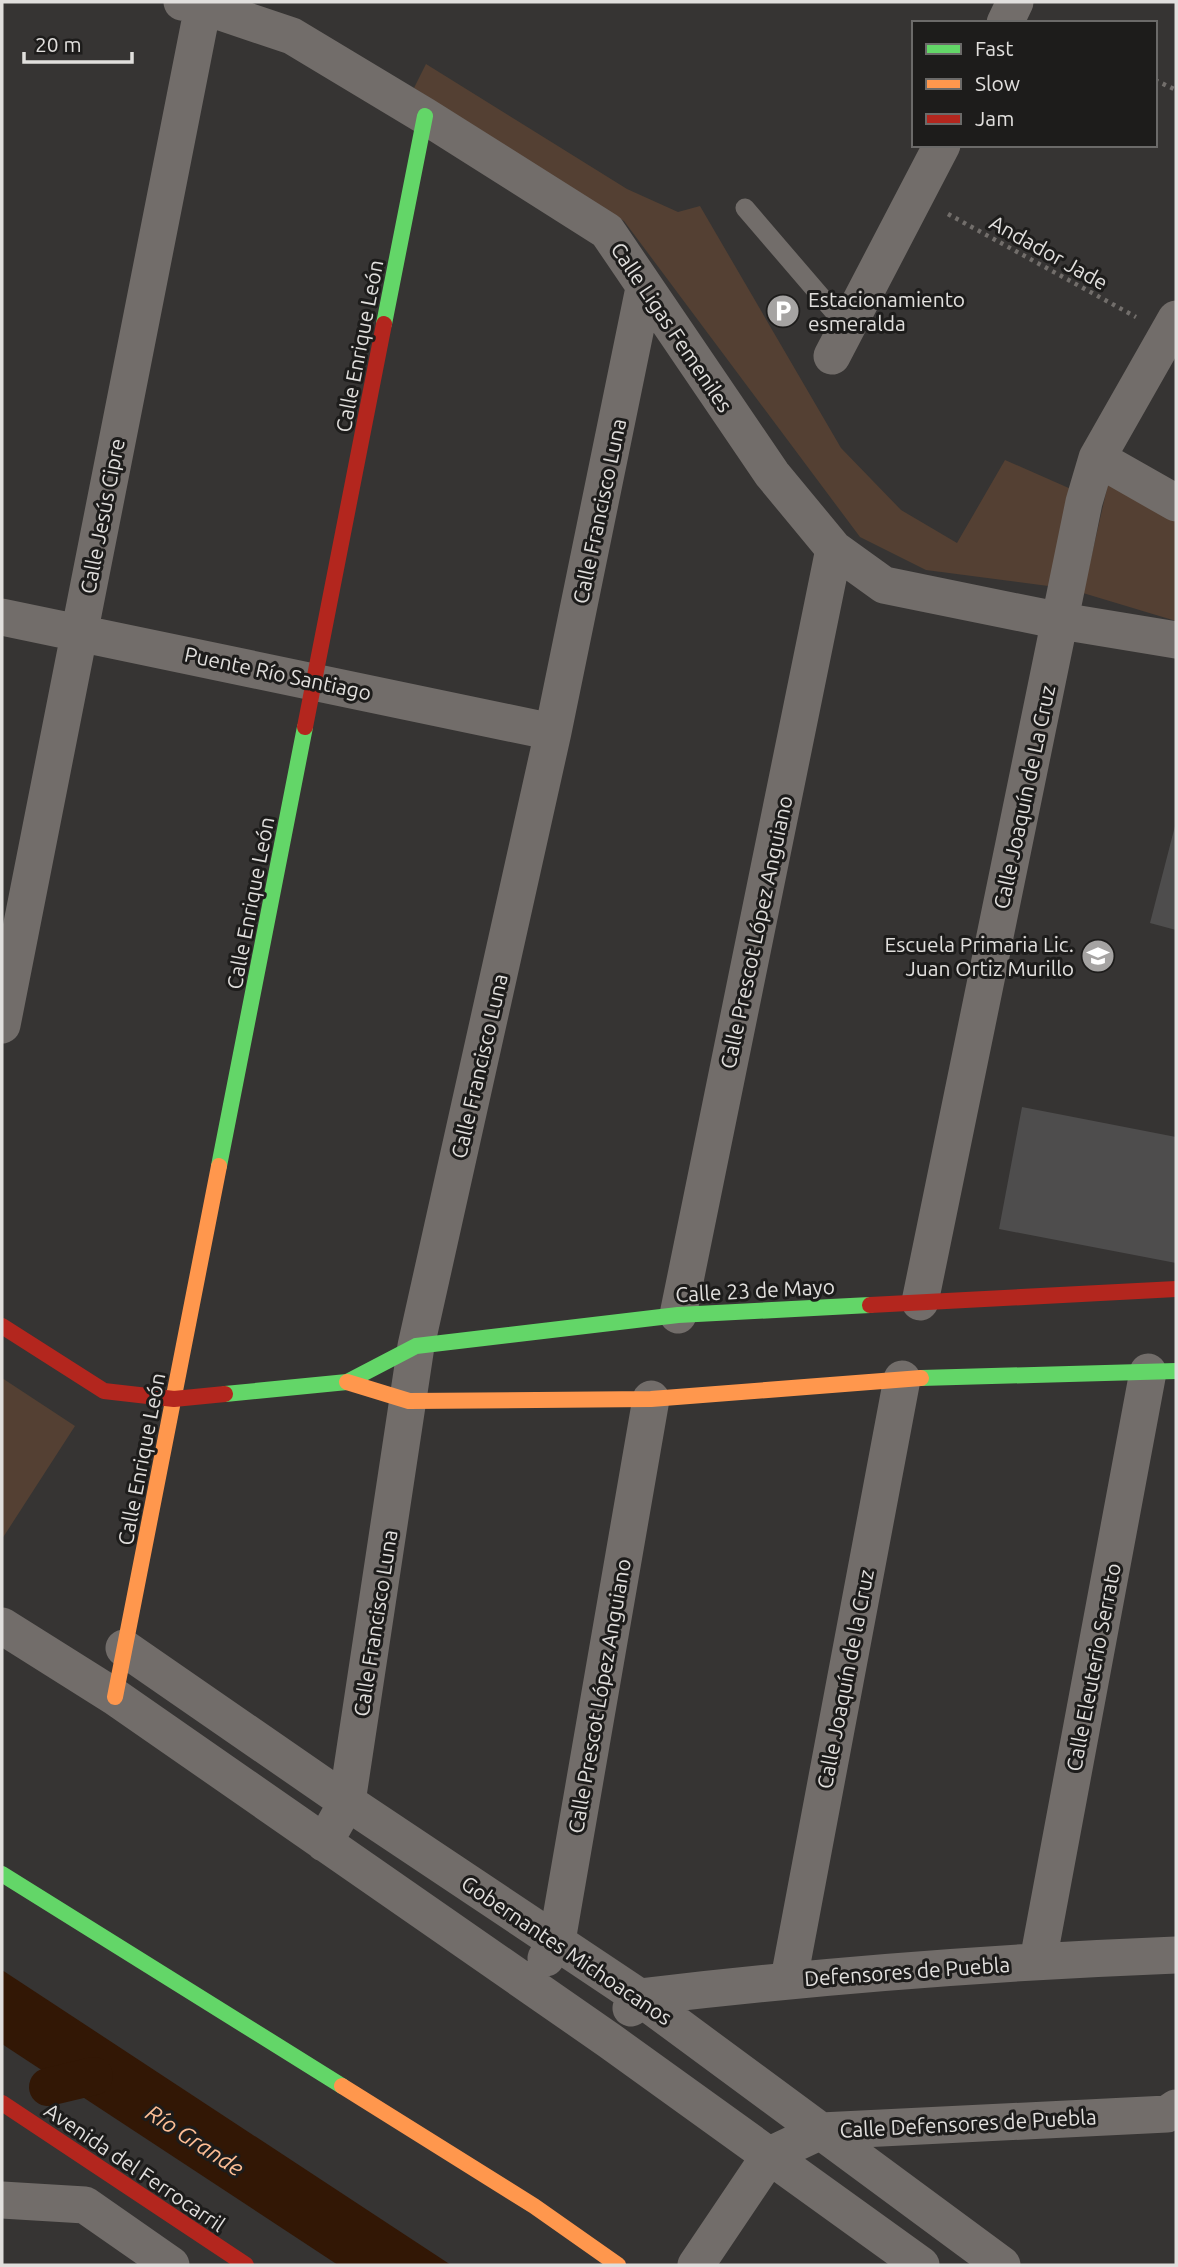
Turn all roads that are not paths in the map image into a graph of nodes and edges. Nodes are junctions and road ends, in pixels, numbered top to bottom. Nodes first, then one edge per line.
1 (1015, 2) edge
2 (192, 4) edge
3 (1006, 21) edge
4 (425, 116) junction
5 (941, 147) edge
6 (745, 208) dead end
7 (644, 288) junction
8 (1172, 327) edge
9 (840, 342) joint
10 (1097, 457) junction
11 (1176, 503) edge
12 (834, 549) junction
13 (2, 617) edge
14 (1061, 621) junction
15 (79, 632) junction
16 (1176, 640) edge
17 (314, 680) junction
18 (553, 732) junction
19 (2, 1025) edge
20 (1176, 1289) edge
21 (920, 1302) junction
22 (678, 1315) junction
23 (2, 1326) edge
24 (416, 1346) junction
25 (1162, 1372) edge
26 (902, 1379) junction
27 (347, 1382) junction
28 (174, 1399) junction
29 (651, 1399) junction
30 (409, 1401) junction
31 (2, 1626) edge
32 (124, 1648) junction
33 (116, 1697) junction
34 (347, 1802) junction
35 (324, 1843) junction
36 (2, 1874) edge
37 (557, 1941) junction
38 (1176, 1955) edge
39 (1038, 1961) junction
40 (789, 1979) junction
41 (529, 1986) junction
42 (639, 1997) junction
43 (610, 2041) junction
44 (2, 2103) edge
45 (1176, 2108) edge
46 (821, 2131) junction
47 (770, 2155) junction
48 (2, 2200) edge
49 (171, 2265) edge
50 (246, 2265) edge
51 (618, 2265) edge
52 (696, 2265) edge
53 (921, 2265) edge
54 (1002, 2265) edge

1 - 3 street
2 - 4 street, Calle Ligas Femeniles
2 - 15 street, Calle Jesús Cipre
4 - 7 street, Calle Ligas Femeniles
4 - 17 street, Calle Enrique León
5 - 9 street
6 - 9 lane
7 - 12 street, Calle Ligas Femeniles
7 - 18 street, Calle Francisco Luna
8 - 10 street
10 - 11 street
10 - 14 street, Calle Joaquín de La Cruz
12 - 14 street, Calle Ligas Femeniles
12 - 22 street, Calle Prescot López Anguiano
13 - 15 street, Puente Río Santiago
14 - 16 street, Calle Ligas Femeniles
14 - 21 street, Calle Joaquín de La Cruz
15 - 17 street, Puente Río Santiago
15 - 19 street, Calle Jesús Cipre
17 - 18 street, Puente Río Santiago
17 - 28 street, Calle Enrique León
18 - 24 street, Calle Francisco Luna
20 - 21 street, Calle 23 de Mayo
21 - 22 street, Calle 23 de Mayo
22 - 24 street, Calle 23 de Mayo
23 - 28 street, Calle 23 de Mayo
24 - 27 street, Calle 23 de Mayo
24 - 30 street, Calle Francisco Luna
25 - 26 street, Calle 23 de Mayo
25 - 39 street, Calle Eleuterio Serrato
26 - 29 street, Calle 23 de Mayo
26 - 40 street, Calle Joaquín de la Cruz
27 - 28 street, Calle 23 de Mayo
27 - 30 street, Calle 23 de Mayo
28 - 32 street, Calle Enrique León
29 - 30 street, Calle 23 de Mayo
29 - 37 street, Calle Prescot López Anguiano
30 - 34 street, Calle Francisco Luna
31 - 33 street
32 - 33 street, Calle Enrique León
32 - 34 street, Gobernantes Michoacanos
33 - 35 street
34 - 35 street, Calle Francisco Luna
34 - 37 street, Gobernantes Michoacanos
35 - 41 street
36 - 51 street
37 - 41 street, Calle Prescot López Anguiano
37 - 42 street, Gobernantes Michoacanos
38 - 39 street, Defensores de Puebla
39 - 40 street, Defensores de Puebla
40 - 42 street, Defensores de Puebla
41 - 43 street
42 - 43 street
42 - 46 street, Gobernantes Michoacanos
43 - 47 street
44 - 50 street, Avenida del Ferrocarril
45 - 46 street, Calle Defensores de Puebla
46 - 47 street, Calle Defensores de Puebla
46 - 54 street, Gobernantes Michoacanos
47 - 52 street
47 - 53 street
48 - 49 street

